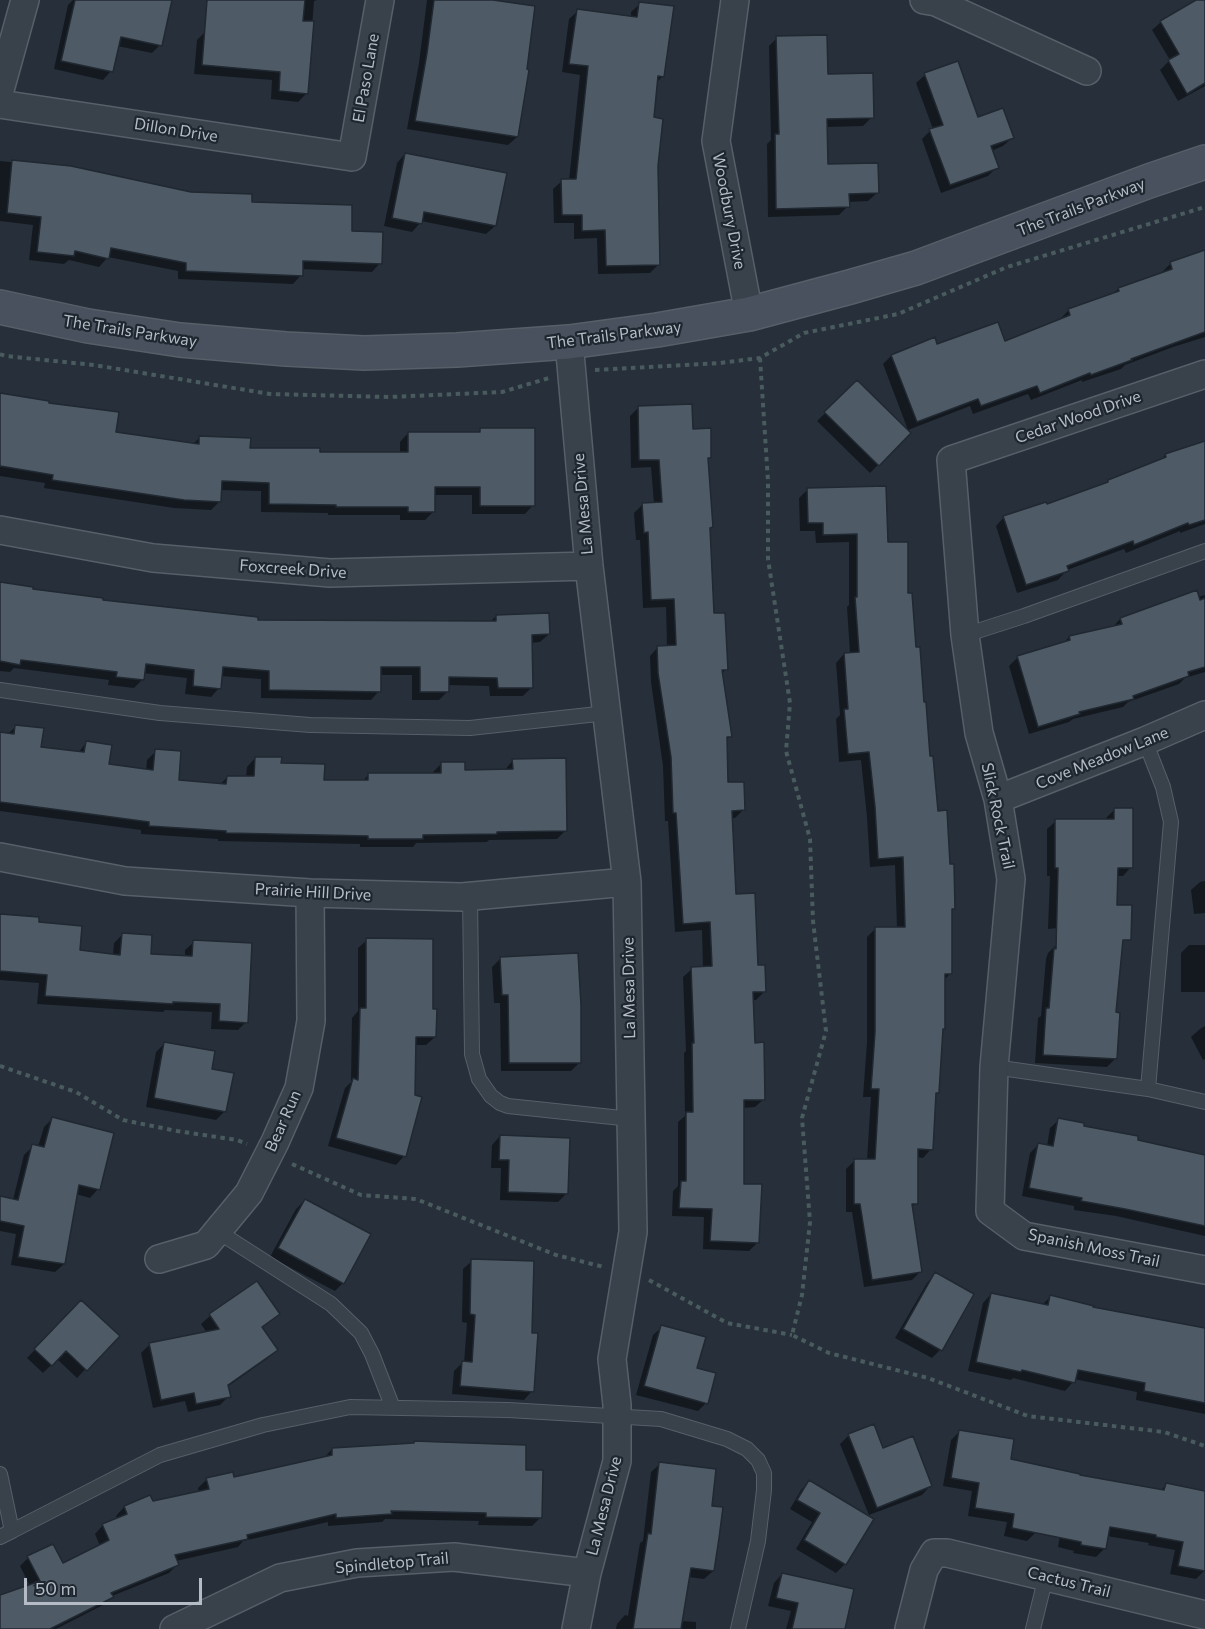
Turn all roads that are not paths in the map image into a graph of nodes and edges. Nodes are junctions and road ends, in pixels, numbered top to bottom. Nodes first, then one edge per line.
1 (25, 0) edge
2 (380, 0) edge
3 (735, 0) edge
4 (924, 0) edge
5 (1087, 71) dead end
6 (0, 90) edge
7 (0, 104) edge
8 (352, 157) joint
9 (1205, 162) edge
10 (0, 308) edge
11 (749, 314) junction
12 (569, 342) junction
13 (1205, 374) edge
14 (951, 460) joint
15 (0, 530) edge
16 (1205, 551) edge
17 (589, 566) junction
18 (964, 635) junction
19 (0, 690) edge
20 (607, 713) junction
21 (1205, 715) edge
22 (1145, 741) junction
23 (998, 799) junction
24 (0, 857) edge
25 (627, 882) junction
26 (310, 893) junction
27 (470, 896) junction
28 (994, 1067) junction
29 (1148, 1089) junction
30 (1205, 1102) edge
31 (631, 1119) junction
32 (990, 1210) joint
33 (217, 1231) junction
34 (159, 1259) dead end
35 (1205, 1270) edge
36 (393, 1408) junction
37 (617, 1416) junction
38 (0, 1474) edge
39 (6, 1534) edge
40 (587, 1573) junction
41 (1046, 1576) junction
42 (1205, 1615) edge
43 (186, 1626) edge
44 (576, 1629) edge
45 (738, 1629) edge
46 (909, 1629) edge
47 (1033, 1629) edge

1 - 6 street
2 - 8 street, El Paso Lane
3 - 11 street, Woodbury Drive
4 - 5 street
7 - 8 street, Dillon Drive
9 - 11 street, The Trails Parkway
10 - 12 street, The Trails Parkway
11 - 12 street, The Trails Parkway
12 - 17 street, La Mesa Drive
13 - 14 street, Cedar Wood Drive
14 - 18 street, Slick Rock Trail
15 - 17 street, Foxcreek Drive
16 - 18 lane
17 - 20 street, La Mesa Drive
18 - 23 street, Slick Rock Trail
19 - 20 lane
20 - 25 street, La Mesa Drive
21 - 22 street, Cove Meadow Lane
22 - 23 street, Cove Meadow Lane
22 - 29 lane
23 - 28 street, Slick Rock Trail
24 - 26 street, Prairie Hill Drive
25 - 27 street, Prairie Hill Drive
25 - 31 street, La Mesa Drive
26 - 27 street, Prairie Hill Drive
26 - 33 street, Bear Run
27 - 31 lane
28 - 29 lane
28 - 32 street, Slick Rock Trail
29 - 30 lane
31 - 37 street, La Mesa Drive
32 - 35 street, Spanish Moss Trail
33 - 34 street, Bear Run
33 - 36 lane
36 - 37 lane
36 - 39 lane
37 - 40 street, La Mesa Drive
37 - 45 lane
38 - 39 lane
40 - 43 street, Spindletop Trail
40 - 44 street, La Mesa Drive
41 - 42 street, Cactus Trail
41 - 46 street, Cactus Trail
41 - 47 lane

